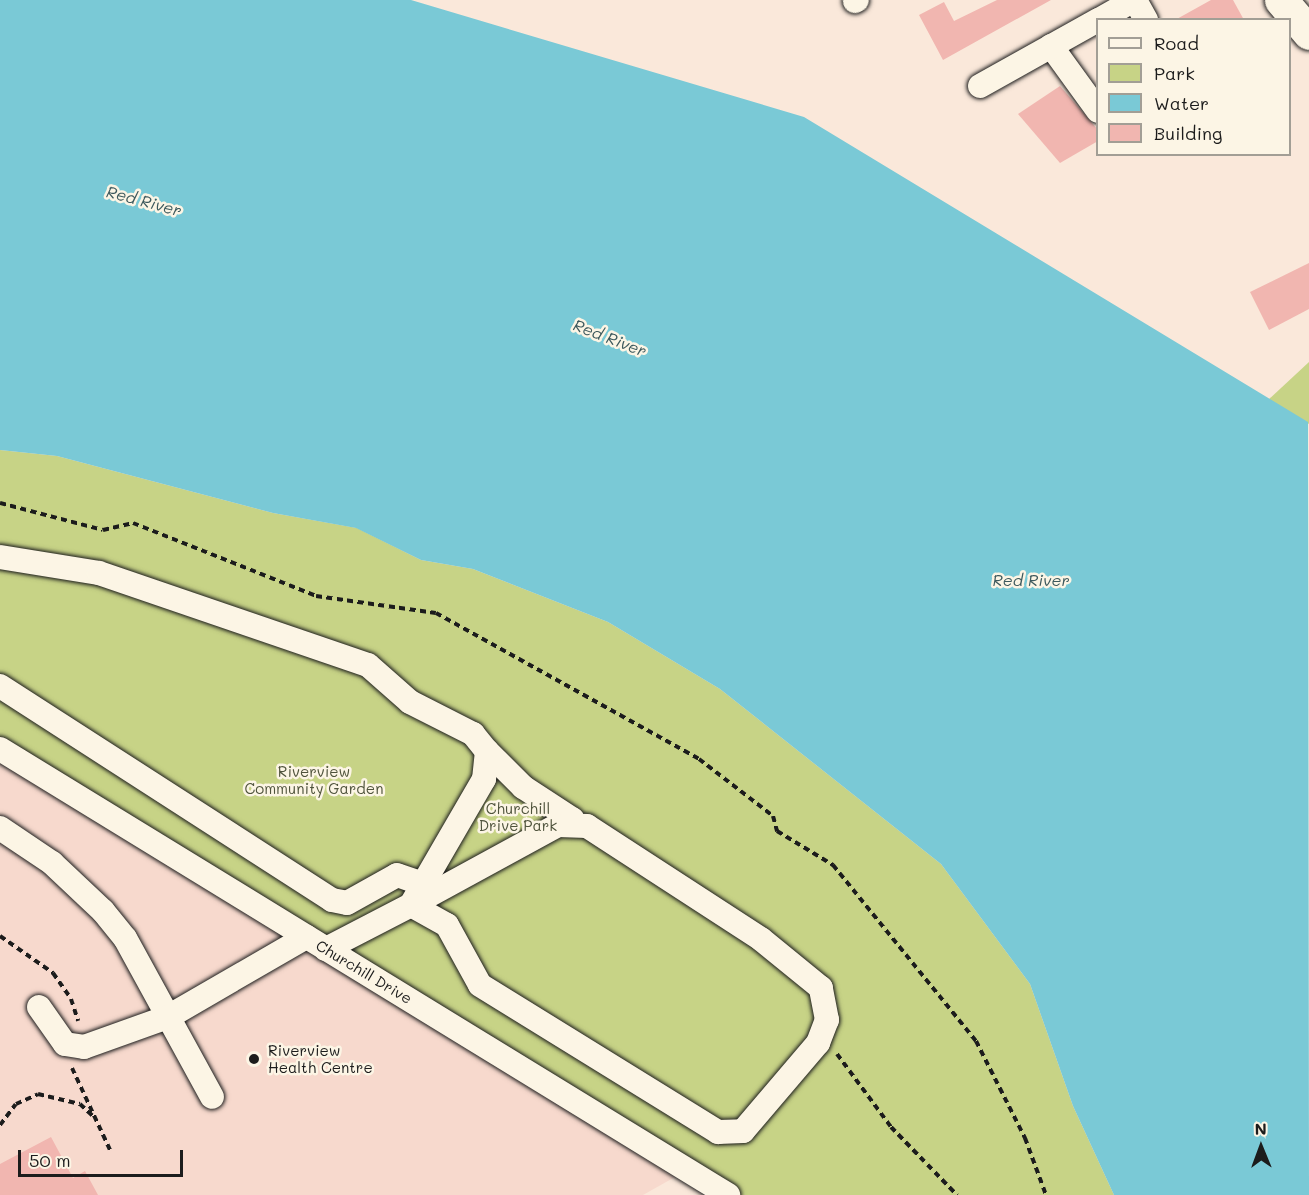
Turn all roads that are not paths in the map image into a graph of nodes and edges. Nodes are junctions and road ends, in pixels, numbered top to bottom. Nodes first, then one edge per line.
1 (1134, 0) edge
2 (1102, 18) edge
3 (1145, 18) edge
4 (1096, 21) edge
5 (1051, 46) junction
6 (980, 86) dead end
7 (1096, 108) edge
8 (0, 556) edge
9 (0, 686) edge
10 (0, 749) edge
11 (487, 751) junction
12 (572, 825) junction
13 (0, 828) edge
14 (423, 884) junction
15 (411, 905) junction
16 (316, 943) junction
17 (39, 1007) dead end
18 (168, 1017) junction
19 (212, 1097) dead end
20 (728, 1195) edge

1 - 2 street
1 - 3 street
4 - 5 street
5 - 6 street
5 - 7 street
8 - 11 street
9 - 14 street
10 - 16 street, Churchill Drive
11 - 12 street
11 - 14 street
12 - 15 street
12 - 15 street
13 - 18 street
14 - 15 street
15 - 16 street
16 - 18 street
16 - 20 street, Churchill Drive
17 - 18 street
18 - 19 street

